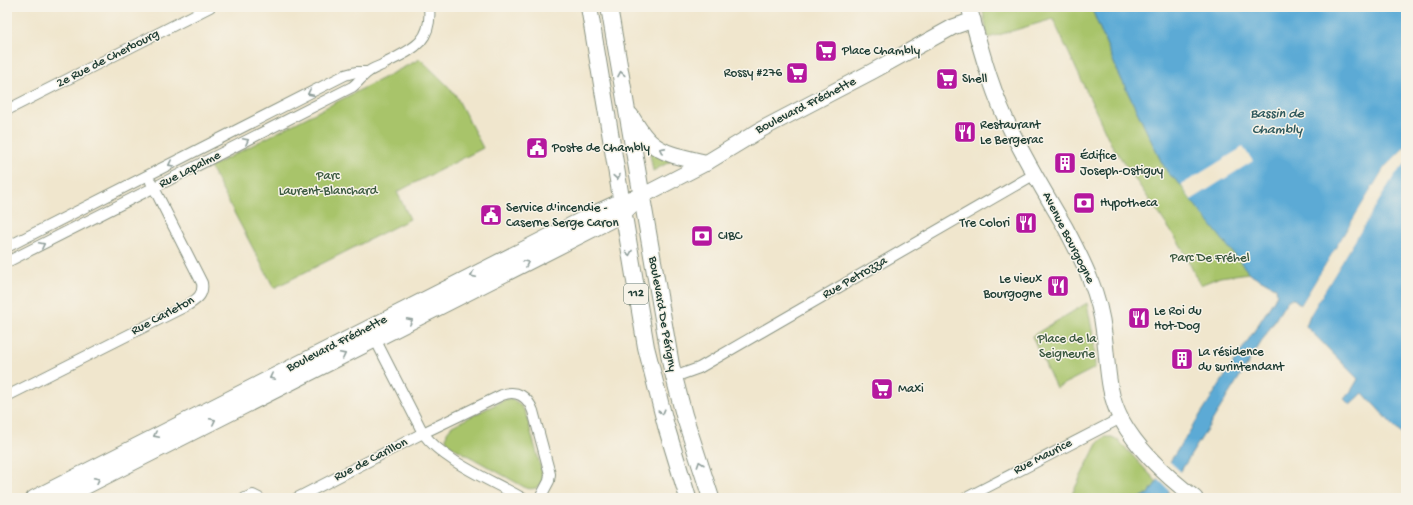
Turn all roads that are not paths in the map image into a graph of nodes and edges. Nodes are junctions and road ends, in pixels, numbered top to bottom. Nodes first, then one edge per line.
1 (210, 7) edge
2 (429, 7) edge
3 (589, 7) edge
4 (609, 7) edge
5 (971, 13) edge
6 (368, 72) junction
7 (7, 110) edge
8 (628, 112) junction
9 (706, 162) junction
10 (1035, 174) junction
11 (148, 176) junction
12 (154, 188) junction
13 (642, 196) junction
14 (622, 208) junction
15 (7, 247) edge
16 (7, 262) edge
17 (372, 334) junction
18 (674, 377) junction
19 (7, 396) edge
20 (1121, 418) junction
21 (423, 433) junction
22 (1190, 494) edge
23 (978, 495) edge
24 (516, 497) edge
25 (34, 498) edge
26 (63, 498) edge
27 (245, 498) edge
28 (259, 498) edge
29 (297, 498) edge
30 (540, 498) edge
31 (688, 498) edge
32 (711, 498) edge
33 (966, 498) edge

1 - 7 street, 2e Rue de Cherbourg
2 - 6 street, Rue Lapalme
3 -> 14 main road, Boulevard De Périgny / 112
8 -> 4 main road, Boulevard De Périgny / 112
5 - 9 main road, Boulevard Fréchette
5 - 10 main road, Avenue Bourgogne
6 -> 11 street, Rue Lapalme
12 -> 6 street, Rue Lapalme
9 -> 8 main road
8 - 13 main road, Boulevard De Périgny / 112
9 - 13 main road, Boulevard Fréchette
10 - 18 street, Rue Petrozza
10 - 20 main road, Avenue Bourgogne
11 - 12 street, Rue Carleton
11 - 15 street, Rue Lapalme
16 -> 12 street, Rue Lapalme
12 - 19 street, Rue Carleton
13 - 14 main road, Boulevard Fréchette
13 - 18 main road, Boulevard De Périgny / 112
14 - 17 main road, Boulevard Fréchette
14 -> 31 main road, Boulevard De Périgny / 112
17 - 21 street
17 -> 25 main road, Boulevard Fréchette
26 -> 17 main road, Boulevard Fréchette
32 -> 18 main road, Boulevard De Périgny / 112
20 - 22 main road, Avenue Bourgogne
20 - 23 street, Rue Maurice
21 - 24 street
21 - 29 street, Rue de Carillon
21 - 30 street, Rue de Carillon
23 - 33 street, Rue Maurice
27 - 28 street

